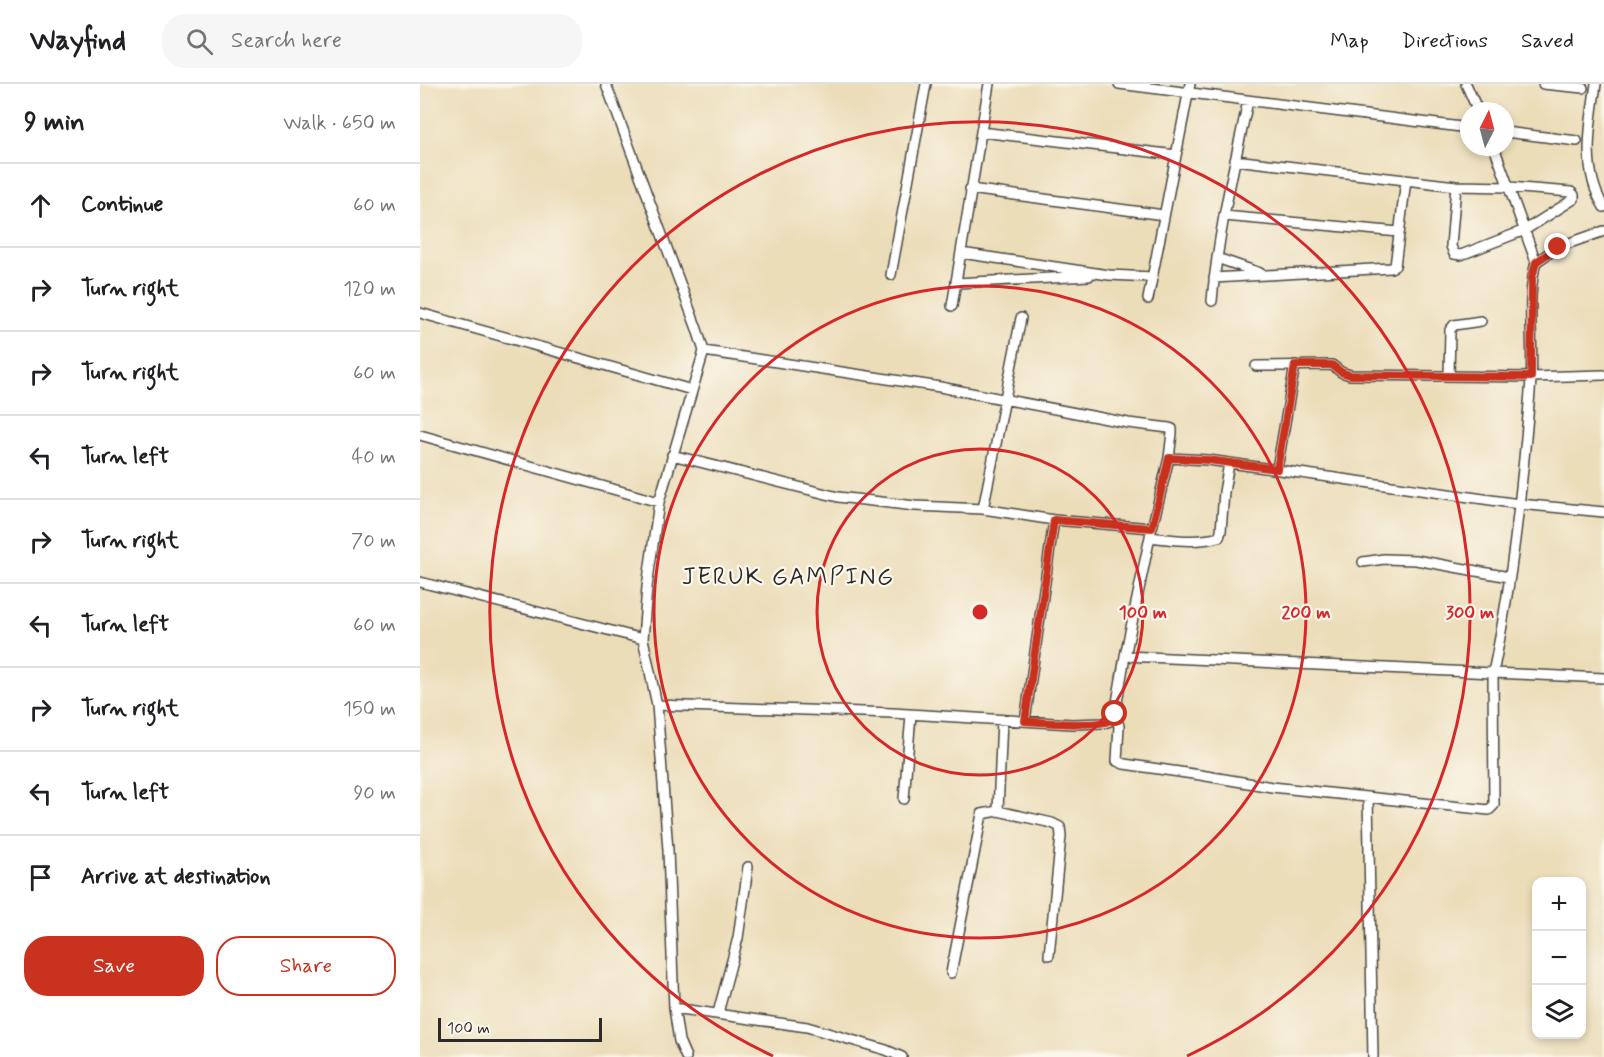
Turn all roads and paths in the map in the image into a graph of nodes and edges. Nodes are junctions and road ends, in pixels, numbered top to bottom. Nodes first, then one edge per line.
1 (606, 84) edge
2 (926, 84) edge
3 (989, 84) edge
4 (1119, 84) edge
5 (1466, 84) edge
6 (1543, 84) edge
7 (1596, 84) edge
8 (1561, 85) edge
9 (1190, 88) edge
10 (1582, 88) dead end
11 (1248, 101) junction
12 (1474, 102) edge
13 (1460, 127) edge
14 (981, 132) junction
15 (1514, 133) edge
16 (1577, 141) dead end
17 (1176, 155) junction
18 (1497, 156) edge
19 (1235, 160) junction
20 (1406, 180) junction
21 (1456, 186) junction
22 (1509, 187) junction
23 (970, 189) junction
24 (1604, 207) edge
25 (1164, 215) junction
26 (1224, 216) junction
27 (1525, 230) junction
28 (1604, 231) edge
29 (1399, 232) junction
30 (961, 253) junction
31 (1217, 258) junction
32 (1536, 262) junction
33 (891, 275) dead end
34 (1109, 275) junction
35 (1265, 275) junction
36 (1152, 277) junction
37 (1214, 278) junction
38 (956, 284) junction
39 (1148, 299) dead end
40 (1212, 301) dead end
41 (952, 306) dead end
42 (420, 313) edge
43 (1021, 318) dead end
44 (1481, 321) dead end
45 (704, 351) junction
46 (1295, 365) junction
47 (1256, 366) dead end
48 (1604, 375) edge
49 (1449, 376) junction
50 (1531, 377) junction
51 (687, 388) junction
52 (1005, 399) junction
53 (420, 435) edge
54 (672, 455) junction
55 (1169, 458) junction
56 (1229, 463) junction
57 (1277, 469) junction
58 (654, 501) junction
59 (1519, 504) junction
60 (983, 509) junction
61 (1604, 512) edge
62 (1054, 520) junction
63 (1151, 532) junction
64 (1363, 562) dead end
65 (1509, 577) junction
66 (420, 582) edge
67 (639, 638) junction
68 (1125, 656) junction
69 (1493, 673) junction
70 (1604, 678) edge
71 (657, 705) junction
72 (1115, 714) junction
73 (911, 715) junction
74 (1002, 720) junction
75 (1025, 721) junction
76 (1368, 797) junction
77 (904, 799) dead end
78 (998, 811) junction
79 (748, 867) dead end
80 (1049, 955) dead end
81 (951, 973) dead end
82 (674, 1008) junction
83 (718, 1013) junction
84 (686, 1057) edge
85 (902, 1057) edge
86 (1373, 1057) edge

1 - 45 street
2 - 33 street
3 - 14 street
4 - 9 street
5 - 12 street
6 - 8 street
7 - 24 street
8 - 10 street
9 - 11 street
9 - 17 street
11 - 13 street
11 - 19 street
14 - 17 street
14 - 23 street
15 - 16 street
17 - 25 street
18 - 22 street
19 - 20 street
19 - 26 street
20 - 21 street
20 - 29 street
21 - 22 street
21 - 27 street
22 - 27 street
22 - 27 street
23 - 25 street
23 - 30 street
25 - 36 street
26 - 29 street
26 - 31 street
27 - 32 street
28 - 32 street
29 - 35 street
30 - 34 street
30 - 38 street
31 - 35 street
31 - 37 street
32 - 50 street
34 - 36 street
34 - 38 street
35 - 37 street
36 - 39 street
37 - 40 street
38 - 41 street
42 - 51 street
43 - 52 street
44 - 49 street
45 - 51 street
45 - 52 street
46 - 47 street
46 - 49 street
46 - 57 street
48 - 50 street
49 - 50 street
50 - 59 street
51 - 54 street
52 - 55 street
52 - 60 street
53 - 58 street
54 - 58 street
54 - 60 street
55 - 56 street
55 - 63 street
56 - 57 street
56 - 63 street
57 - 59 street
58 - 67 street
59 - 61 street
59 - 65 street
60 - 62 street
62 - 63 street
62 - 75 street
63 - 68 street
64 - 65 street
65 - 69 street
66 - 67 street
67 - 71 street
68 - 69 street
68 - 72 street
69 - 70 street
69 - 76 street
71 - 73 street
71 - 82 street
72 - 75 street
72 - 76 street
73 - 74 street
73 - 77 street
74 - 75 street
74 - 78 street
76 - 86 street
78 - 80 street
78 - 81 street
79 - 83 street
82 - 83 street
82 - 84 street
83 - 85 street

